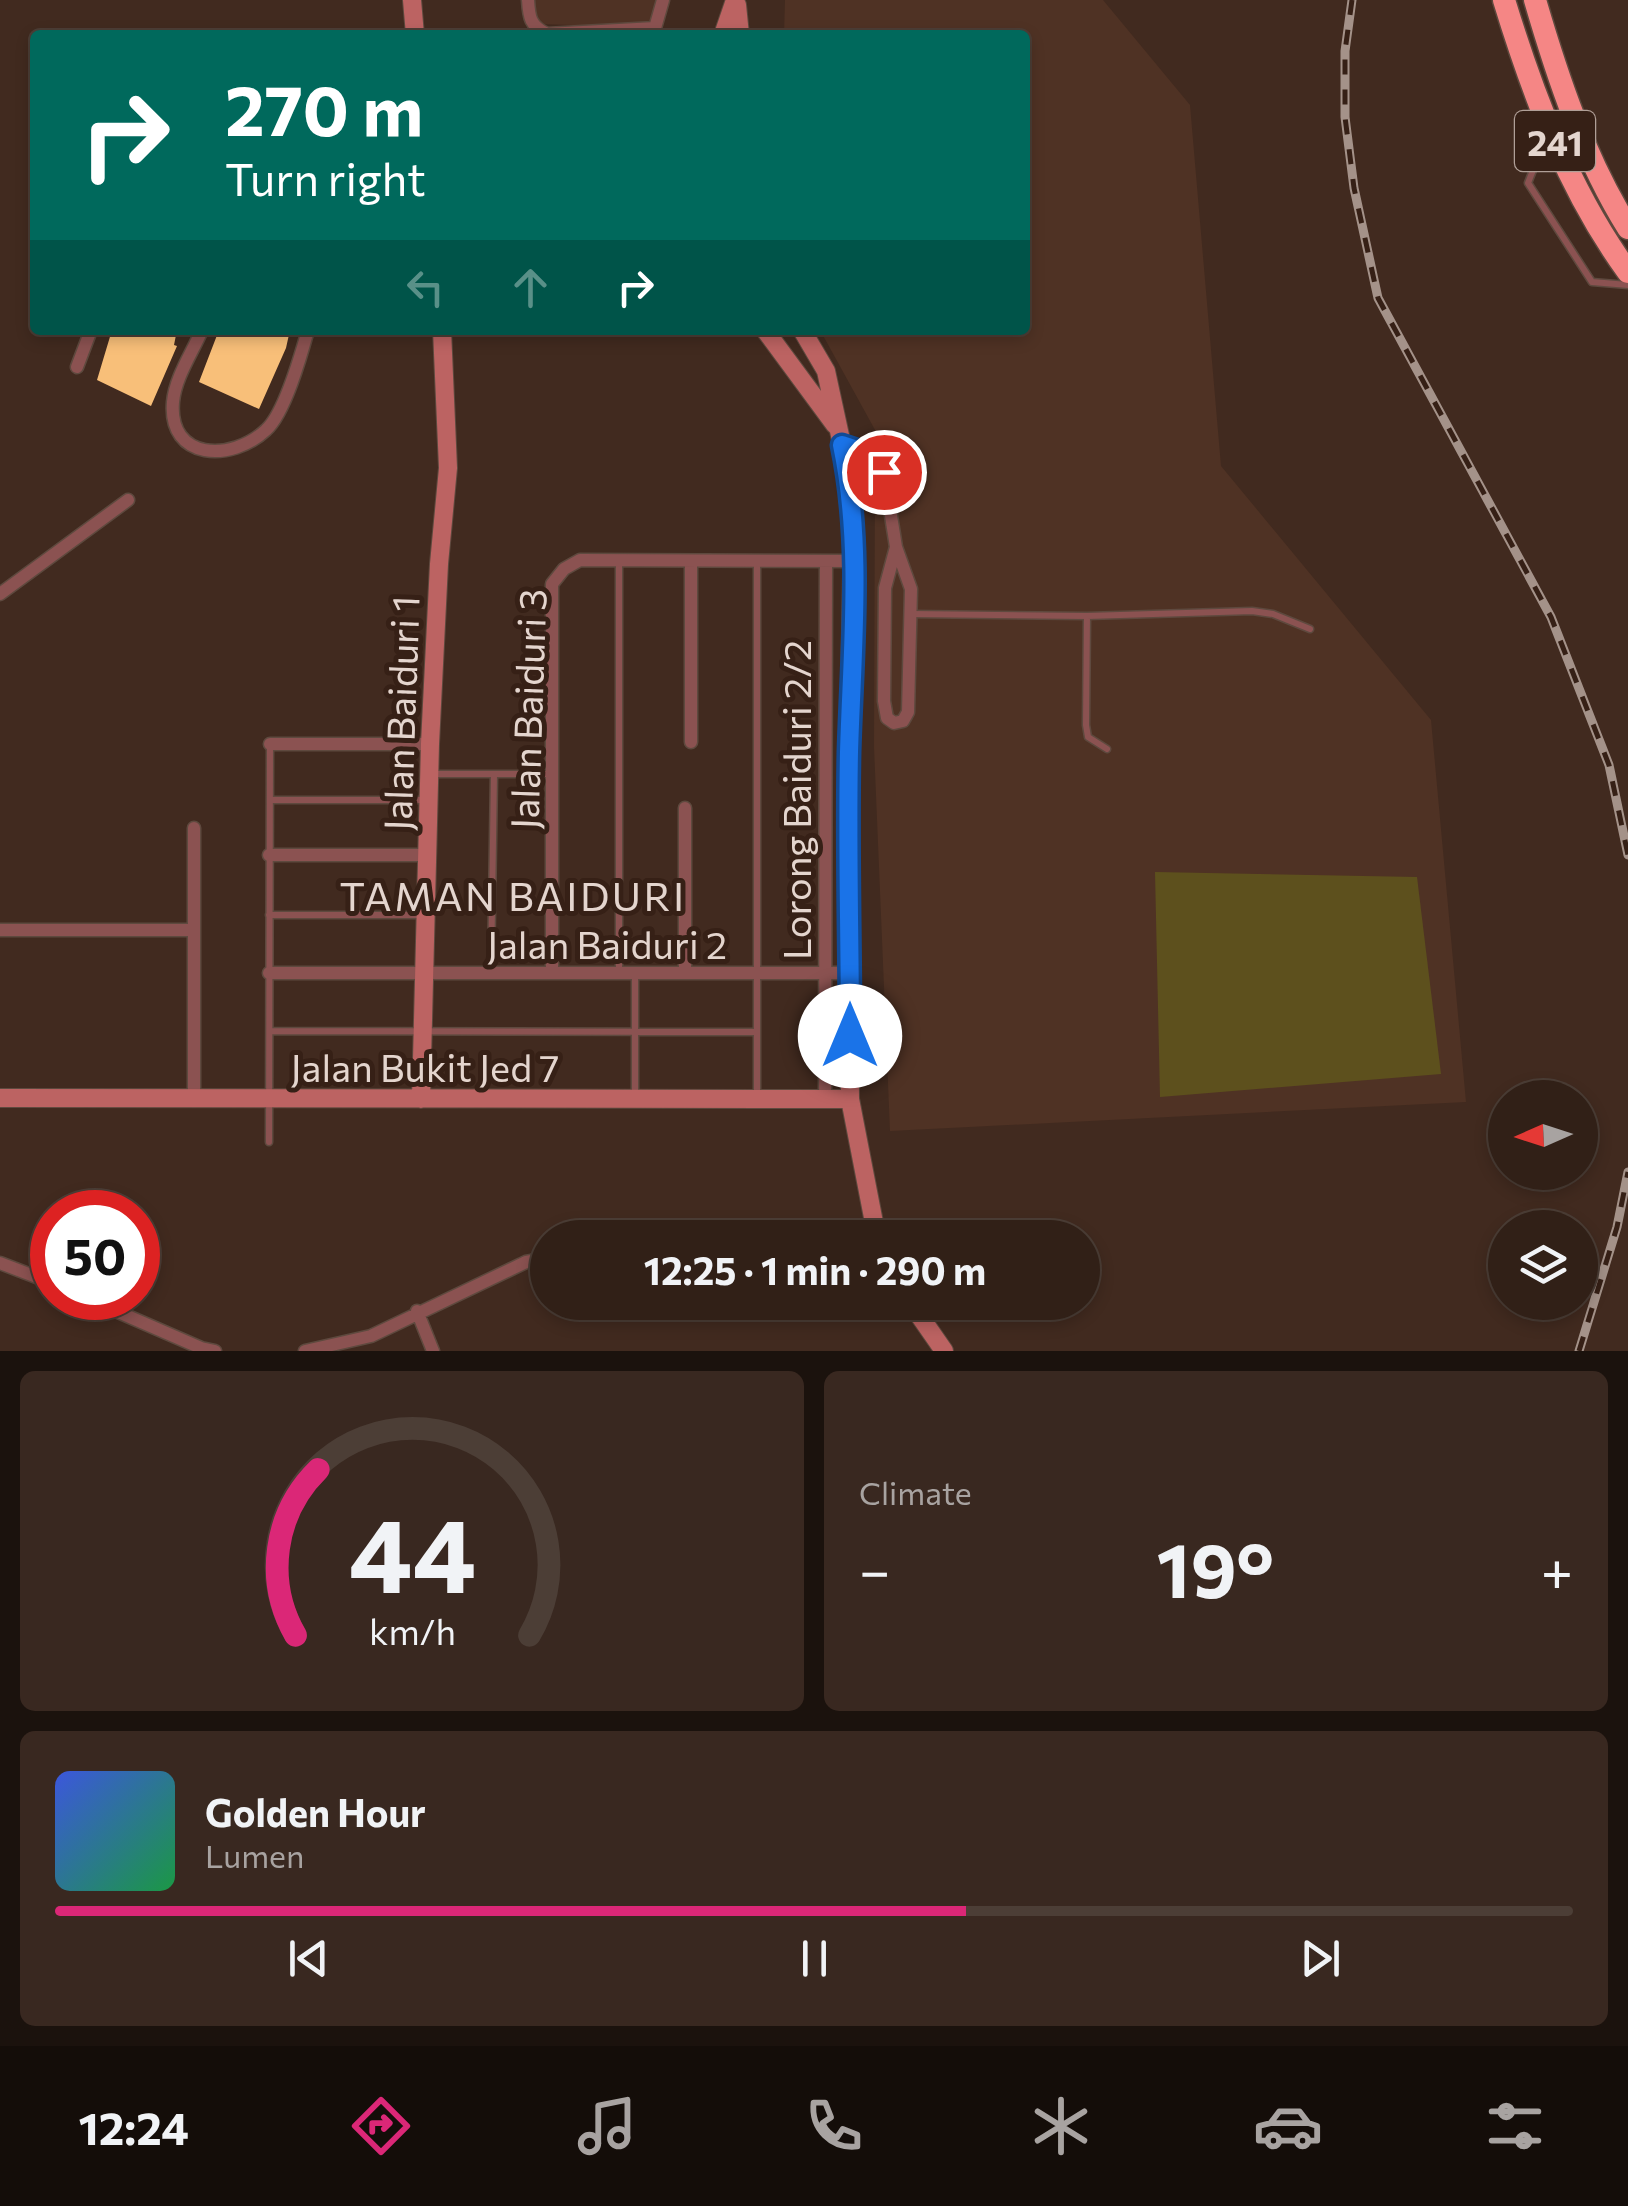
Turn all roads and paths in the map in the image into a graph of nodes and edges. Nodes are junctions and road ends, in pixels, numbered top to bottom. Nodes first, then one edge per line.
1 (412, 0) edge
2 (528, 0) edge
3 (664, 0) edge
4 (736, 0) edge
5 (1504, 0) edge
6 (1535, 0) edge
7 (415, 30) edge
8 (537, 30) edge
9 (655, 30) edge
10 (725, 30) edge
11 (739, 30) edge
12 (1550, 127) junction
13 (1627, 226) edge
14 (1628, 272) edge
15 (1628, 284) edge
16 (89, 335) edge
17 (200, 335) edge
18 (307, 335) edge
19 (442, 335) edge
20 (769, 335) edge
21 (805, 335) edge
22 (77, 367) dead end
23 (840, 437) junction
24 (128, 500) dead end
25 (896, 547) junction
26 (619, 560) junction
27 (691, 561) junction
28 (757, 561) junction
29 (826, 561) junction
30 (854, 561) junction
31 (0, 594) edge
32 (911, 614) junction
33 (1086, 616) junction
34 (1310, 629) dead end
35 (691, 742) dead end
36 (270, 744) joint
37 (430, 744) junction
38 (1108, 749) dead end
39 (429, 774) junction
40 (494, 774) junction
41 (552, 774) junction
42 (270, 800) junction
43 (429, 800) junction
44 (685, 808) dead end
45 (194, 828) dead end
46 (270, 854) junction
47 (427, 855) junction
48 (270, 915) junction
49 (426, 916) junction
50 (0, 930) edge
51 (194, 930) junction
52 (270, 972) junction
53 (424, 972) junction
54 (491, 973) junction
55 (552, 973) junction
56 (619, 973) junction
57 (636, 973) junction
58 (684, 973) junction
59 (757, 973) junction
60 (825, 973) junction
61 (850, 973) junction
62 (270, 1032) junction
63 (423, 1032) junction
64 (635, 1032) junction
65 (757, 1032) junction
66 (0, 1098) edge
67 (194, 1098) junction
68 (270, 1099) junction
69 (421, 1099) junction
70 (635, 1099) junction
71 (757, 1099) junction
72 (825, 1099) junction
73 (850, 1100) junction
74 (270, 1142) dead end
75 (873, 1220) edge
76 (530, 1261) edge
77 (0, 1263) edge
78 (30, 1275) edge
79 (417, 1312) junction
80 (137, 1320) edge
81 (922, 1320) edge
82 (215, 1351) edge
83 (305, 1351) edge
84 (433, 1351) edge
85 (944, 1351) edge

1 - 7 street
2 - 8 street
3 - 9 street
4 - 10 street
4 - 11 street
5 - 12 highway, 241
6 - 13 highway, 241
12 - 14 highway, 241
12 - 15 lane
16 - 22 street
17 - 18 street
19 - 37 street, Jalan Baiduri 1
20 - 23 street
21 - 23 street
23 - 25 street
23 - 30 street
24 - 31 street
25 - 32 street
25 - 32 street
26 - 27 street
26 - 41 street, Jalan Baiduri 3
26 - 56 lane
27 - 28 street
27 - 35 street
28 - 29 street
28 - 59 lane
29 - 30 street
29 - 60 street, Lorong Baiduri 2/2
30 - 61 street
32 - 33 lane
33 - 34 lane
33 - 38 lane
36 - 37 street
36 - 42 lane
37 - 39 street, Jalan Baiduri 1
39 - 40 lane
39 - 43 street, Jalan Baiduri 1
40 - 41 lane
40 - 54 lane
41 - 55 street, Jalan Baiduri 3
42 - 43 lane
42 - 46 lane
43 - 47 street, Jalan Baiduri 1
44 - 58 street
45 - 51 street
46 - 47 street
46 - 48 lane
47 - 49 street, Jalan Baiduri 1
48 - 49 lane
48 - 52 lane
49 - 53 street, Jalan Baiduri 1
50 - 51 street
51 - 67 street
52 - 53 street, Jalan Baiduri 2
52 - 62 lane
53 - 54 street, Jalan Baiduri 2
53 - 63 street, Jalan Baiduri 1
54 - 55 street, Jalan Baiduri 2
55 - 56 street, Jalan Baiduri 2
56 - 57 street, Jalan Baiduri 2
57 - 58 street, Jalan Baiduri 2
57 - 64 lane
58 - 59 street, Jalan Baiduri 2
59 - 60 street, Jalan Baiduri 2
59 - 65 lane
60 - 61 street, Jalan Baiduri 2
60 - 72 street, Lorong Baiduri 2/2
61 - 73 street
62 - 63 lane
62 - 68 lane
63 - 64 lane
63 - 69 street, Jalan Baiduri 1
64 - 65 lane
64 - 70 lane
65 - 71 lane
66 - 67 street, Jalan Bukit Jed 7
67 - 68 street, Jalan Bukit Jed 7
68 - 69 street, Jalan Bukit Jed 7
68 - 74 lane
69 - 70 street, Jalan Bukit Jed 7
70 - 71 street, Jalan Bukit Jed 7
71 - 72 street, Jalan Bukit Jed 7
72 - 73 street, Jalan Bukit Jed 7
73 - 75 street
76 - 79 street
77 - 78 street
79 - 83 street
79 - 84 street
80 - 82 street
81 - 85 street

